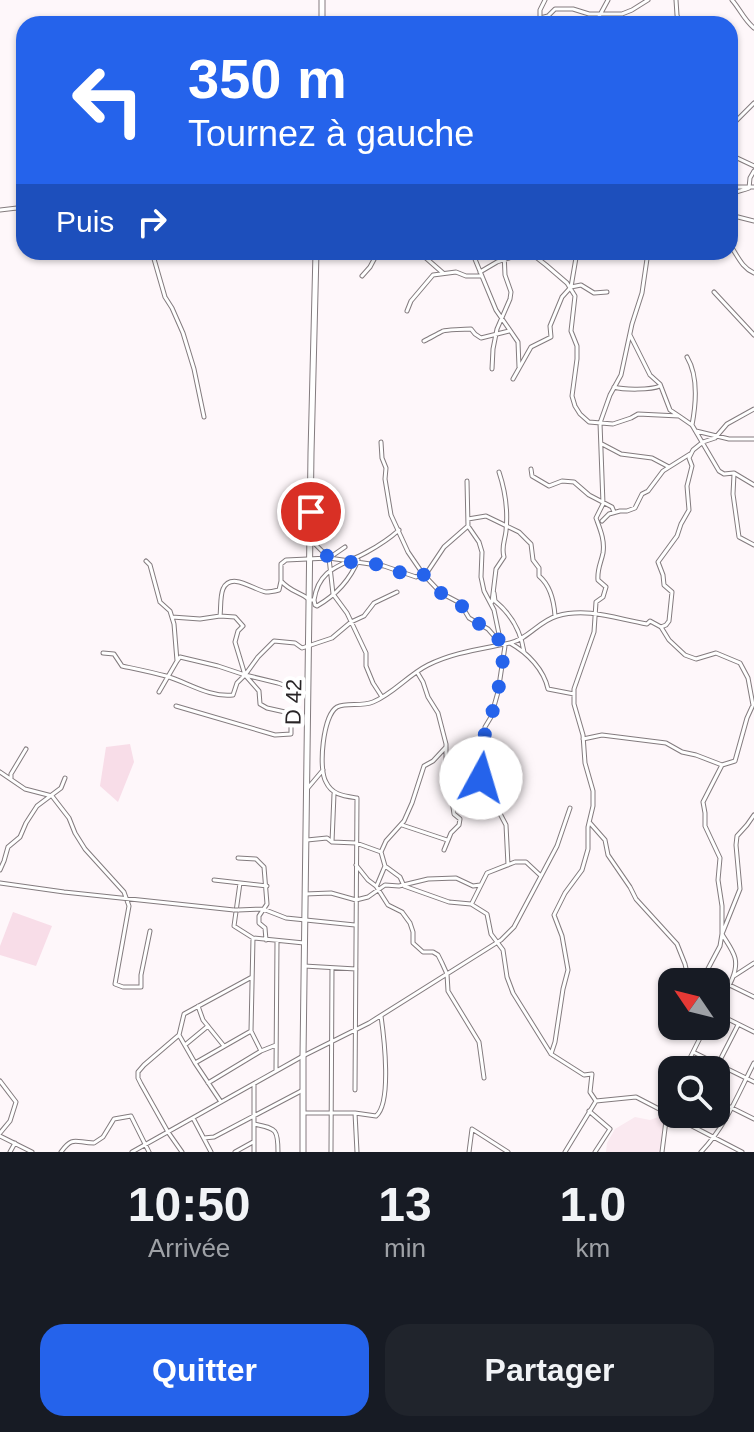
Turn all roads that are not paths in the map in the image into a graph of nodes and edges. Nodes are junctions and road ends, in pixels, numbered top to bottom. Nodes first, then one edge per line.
1 (608, 0) edge
2 (648, 0) edge
3 (732, 0) edge
4 (600, 15) junction
5 (548, 16) edge
6 (754, 28) edge
7 (754, 103) edge
8 (738, 119) edge
9 (754, 169) edge
10 (751, 188) edge
11 (738, 217) dead end
12 (754, 221) edge
13 (738, 259) edge
14 (154, 260) edge
15 (316, 260) edge
16 (374, 260) edge
17 (428, 260) edge
18 (475, 260) edge
19 (540, 260) edge
20 (576, 260) edge
21 (647, 260) edge
22 (504, 261) joint
23 (443, 273) junction
24 (754, 273) edge
25 (481, 274) junction
26 (362, 276) dead end
27 (571, 287) junction
28 (607, 292) dead end
29 (714, 292) dead end
30 (407, 311) dead end
31 (501, 319) junction
32 (509, 331) junction
33 (497, 333) junction
34 (630, 335) junction
35 (754, 335) edge
36 (424, 341) dead end
37 (687, 357) dead end
38 (519, 367) junction
39 (492, 369) dead end
40 (513, 379) dead end
41 (660, 386) junction
42 (614, 387) junction
43 (754, 409) edge
44 (679, 416) junction
45 (204, 417) dead end
46 (600, 423) junction
47 (692, 425) junction
48 (696, 431) junction
49 (716, 436) junction
50 (754, 439) edge
51 (381, 442) dead end
52 (703, 442) junction
53 (601, 443) junction
54 (691, 453) junction
55 (669, 467) junction
56 (531, 469) dead end
57 (499, 472) dead end
58 (734, 473) junction
59 (467, 481) dead end
60 (754, 485) edge
61 (603, 504) junction
62 (614, 512) junction
63 (468, 519) junction
64 (602, 521) dead end
65 (506, 525) junction
66 (468, 526) junction
67 (399, 530) junction
68 (311, 540) junction
69 (754, 545) edge
70 (345, 547) dead end
71 (359, 556) junction
72 (311, 557) junction
73 (329, 558) junction
74 (146, 561) dead end
75 (348, 561) junction
76 (358, 562) junction
77 (329, 569) junction
78 (423, 574) junction
79 (281, 581) junction
80 (493, 589) junction
81 (397, 592) dead end
82 (333, 594) junction
83 (312, 600) junction
84 (492, 605) junction
85 (595, 612) junction
86 (220, 616) junction
87 (555, 616) junction
88 (172, 617) junction
89 (351, 622) junction
90 (661, 627) junction
91 (500, 639) junction
92 (520, 640) junction
93 (509, 643) junction
94 (503, 644) junction
95 (309, 647) junction
96 (524, 652) junction
97 (103, 653) dead end
98 (177, 661) junction
99 (417, 672) junction
100 (245, 675) junction
101 (168, 676) junction
102 (159, 692) dead end
103 (309, 694) junction
104 (574, 694) junction
105 (382, 697) junction
106 (754, 704) edge
107 (176, 706) dead end
108 (583, 739) junction
109 (446, 747) junction
110 (26, 749) dead end
111 (484, 759) junction
112 (722, 765) junction
113 (323, 770) junction
114 (0, 772) edge
115 (65, 778) dead end
116 (11, 779) junction
117 (307, 789) junction
118 (334, 792) junction
119 (52, 796) junction
120 (454, 808) junction
121 (570, 808) dead end
122 (754, 815) edge
123 (590, 823) junction
124 (402, 825) junction
125 (307, 840) junction
126 (447, 840) junction
127 (332, 842) junction
128 (356, 843) junction
129 (444, 850) dead end
130 (381, 852) junction
131 (238, 858) dead end
132 (356, 865) junction
133 (508, 865) junction
134 (385, 866) junction
135 (0, 870) edge
136 (541, 876) junction
137 (214, 880) dead end
138 (0, 883) edge
139 (240, 883) junction
140 (403, 884) junction
141 (480, 885) junction
142 (267, 886) junction
143 (377, 888) junction
144 (305, 894) junction
145 (126, 897) junction
146 (356, 900) junction
147 (471, 904) junction
148 (263, 909) junction
149 (305, 921) junction
150 (355, 925) junction
151 (150, 931) dead end
152 (722, 934) junction
153 (253, 938) junction
154 (266, 940) junction
155 (277, 942) junction
156 (304, 943) junction
157 (498, 943) junction
158 (754, 963) edge
159 (304, 966) junction
160 (332, 968) junction
161 (686, 968) edge
162 (709, 968) edge
163 (356, 969) junction
164 (447, 974) junction
165 (734, 976) junction
166 (252, 977) junction
167 (730, 981) edge
168 (730, 985) edge
169 (754, 997) edge
170 (198, 1006) junction
171 (381, 1016) junction
172 (730, 1021) edge
173 (738, 1025) junction
174 (208, 1026) junction
175 (356, 1030) junction
176 (251, 1031) junction
177 (754, 1032) edge
178 (179, 1035) junction
179 (699, 1040) edge
180 (332, 1043) junction
181 (185, 1045) junction
182 (276, 1045) junction
183 (224, 1046) junction
184 (261, 1051) junction
185 (693, 1052) junction
186 (551, 1054) junction
187 (303, 1056) junction
188 (691, 1056) edge
189 (701, 1056) edge
190 (722, 1056) edge
191 (195, 1063) junction
192 (754, 1063) edge
193 (730, 1070) edge
194 (276, 1072) junction
195 (484, 1078) dead end
196 (746, 1078) junction
197 (0, 1081) edge
198 (754, 1082) edge
199 (208, 1083) junction
200 (254, 1085) junction
201 (303, 1090) junction
202 (355, 1090) dead end
203 (596, 1101) junction
204 (221, 1102) junction
205 (730, 1107) edge
206 (658, 1109) edge
207 (733, 1109) junction
208 (589, 1111) junction
209 (331, 1112) junction
210 (302, 1113) junction
211 (355, 1113) junction
212 (254, 1114) junction
213 (193, 1118) junction
214 (754, 1119) edge
215 (254, 1124) junction
216 (664, 1128) edge
217 (697, 1128) edge
218 (168, 1132) junction
219 (0, 1134) edge
220 (715, 1137) junction
221 (204, 1138) junction
222 (253, 1142) junction
223 (15, 1143) junction
224 (145, 1145) junction
225 (10, 1152) edge
226 (32, 1152) edge
227 (61, 1152) edge
228 (132, 1152) edge
229 (149, 1152) edge
230 (182, 1152) edge
231 (211, 1152) edge
232 (235, 1152) edge
233 (254, 1152) edge
234 (278, 1152) edge
235 (303, 1152) edge
236 (331, 1152) edge
237 (357, 1152) edge
238 (469, 1152) edge
239 (508, 1152) edge
240 (565, 1152) edge
241 (595, 1152) edge
242 (662, 1152) edge
243 (701, 1152) edge
244 (742, 1152) edge

1 - 4 street
2 - 4 street
3 - 6 street
4 - 5 street
7 - 8 street
9 - 10 street
11 - 12 street
13 - 24 street
14 - 45 street
15 - 68 street, D 42 / D 42
16 - 26 street
17 - 23 street
18 - 25 street
19 - 27 street
20 - 27 street
21 - 34 street
22 - 25 street
22 - 31 street
23 - 25 street
23 - 30 street
25 - 31 street
27 - 28 street
27 - 38 street
27 - 46 street
29 - 35 street
31 - 32 street
31 - 33 street
32 - 33 street
32 - 38 street
33 - 36 street
33 - 39 street
34 - 41 street
34 - 42 street
37 - 47 street
38 - 40 street
41 - 42 street
41 - 44 street
42 - 46 street
43 - 49 street
44 - 46 street
44 - 47 street
46 - 53 street
47 - 48 street
48 - 49 street
48 - 52 street
49 - 50 street
49 - 52 street
51 - 67 street
52 - 54 street
52 - 58 street
53 - 55 street
53 - 61 street
54 - 55 street
54 - 90 street
55 - 62 street
56 - 61 street
57 - 65 street
58 - 60 street
58 - 69 street
59 - 63 street
61 - 62 street
61 - 85 street
62 - 64 street
63 - 65 street
63 - 66 street
65 - 80 street
65 - 87 street
66 - 78 street
66 - 84 street
67 - 71 street
67 - 78 street
68 - 72 street, D 42 / D 42
68 - 73 street
70 - 73 street
71 - 75 street
71 - 76 street
72 - 73 street
72 - 79 street
72 - 83 street, D 42 / D 42
73 - 75 street
73 - 77 street
74 - 88 street
75 - 76 street
75 - 77 street
76 - 78 street
76 - 82 street
77 - 82 street
77 - 83 street
78 - 91 street
79 - 83 street
79 - 86 street
80 - 84 street
80 - 92 street
81 - 89 street
82 - 83 street
82 - 89 street
83 - 95 street, D 42 / D 42
84 - 91 street
85 - 87 street
85 - 90 street
85 - 104 street
86 - 88 street
86 - 100 street
87 - 92 street
88 - 98 street
89 - 95 street
89 - 105 street
90 - 106 street
91 - 93 street
91 - 94 street
92 - 93 street
92 - 96 street
93 - 94 street
93 - 96 street
94 - 99 street
94 - 111 street
95 - 100 street
95 - 103 street, D 42 / D 42
96 - 104 street
97 - 101 street
98 - 100 street
98 - 101 street
99 - 105 street
99 - 109 street
100 - 101 street
100 - 103 street
100 - 107 street
101 - 102 street
103 - 117 street, D 42 / D 42
104 - 108 street
105 - 113 street
106 - 112 street
108 - 112 street
108 - 123 street
109 - 120 street
109 - 124 street
110 - 116 street
111 - 120 street
111 - 133 street
112 - 152 street
113 - 117 street
113 - 118 street
114 - 116 street
115 - 119 street
116 - 119 street
117 - 125 street, D 42 / D 42
118 - 127 street
118 - 128 street
119 - 135 street
119 - 145 street
120 - 126 street
121 - 136 street
122 - 152 street
123 - 161 street
123 - 186 street
124 - 126 street
124 - 130 street
125 - 127 street
125 - 144 street, D 42 / D 42
126 - 129 street
127 - 128 street
128 - 130 street
128 - 132 street
130 - 134 street
131 - 142 street
132 - 143 street
132 - 146 street
133 - 136 street
133 - 141 street
134 - 140 street
134 - 143 street
136 - 157 street
137 - 139 street
138 - 145 street
139 - 142 street
139 - 153 street
140 - 141 street
140 - 143 street
140 - 147 street
141 - 147 street
142 - 148 street
143 - 146 street
143 - 164 street
144 - 146 street
144 - 149 street, D 42 / D 42
145 - 148 street
145 - 151 street
146 - 150 street
147 - 157 street
148 - 149 street
148 - 154 street
149 - 150 street
149 - 156 street, D 42 / D 42
150 - 163 street
152 - 162 street
152 - 165 street
153 - 154 street
153 - 166 street
154 - 155 street
155 - 156 street
155 - 182 street
156 - 159 street, D 42 / D 42
157 - 164 street
157 - 186 street
158 - 165 street
159 - 160 street
159 - 187 street, D 42 / D 42
160 - 163 street
160 - 180 street
163 - 175 street
164 - 171 street
164 - 195 street
165 - 167 street
166 - 170 street
166 - 176 street
168 - 169 street
170 - 174 street
170 - 178 street
171 - 175 street
171 - 211 street
172 - 173 street
173 - 177 street
173 - 190 street
174 - 181 street
174 - 183 street
175 - 180 street
175 - 202 street
176 - 183 street
176 - 184 street
178 - 181 street
178 - 218 street
179 - 185 street
180 - 187 street
180 - 209 street
181 - 191 street
182 - 184 street
182 - 194 street
183 - 191 street
184 - 199 street
185 - 188 street
185 - 189 street
186 - 203 street
187 - 194 street
187 - 201 street, D 42 / D 42
191 - 199 street
192 - 196 street
193 - 196 street
194 - 200 street
196 - 198 street
196 - 207 street
197 - 219 street
199 - 204 street
200 - 204 street
200 - 212 street
201 - 210 street, D 42 / D 42
201 - 212 street
203 - 206 street
203 - 208 street
204 - 213 street
205 - 207 street
207 - 214 street
207 - 220 street
208 - 240 street
208 - 241 street
209 - 210 street
209 - 211 street
209 - 236 street
210 - 235 street, D 42 / D 42
211 - 237 street
212 - 215 street
212 - 221 street
213 - 218 street
213 - 221 street
215 - 222 street
215 - 234 street
216 - 242 street
217 - 220 street
218 - 224 street
218 - 230 street
219 - 223 street
220 - 243 street
220 - 244 street
221 - 231 street
222 - 232 street
222 - 233 street
223 - 225 street
223 - 226 street
224 - 227 street
224 - 228 street
224 - 229 street
238 - 239 street

